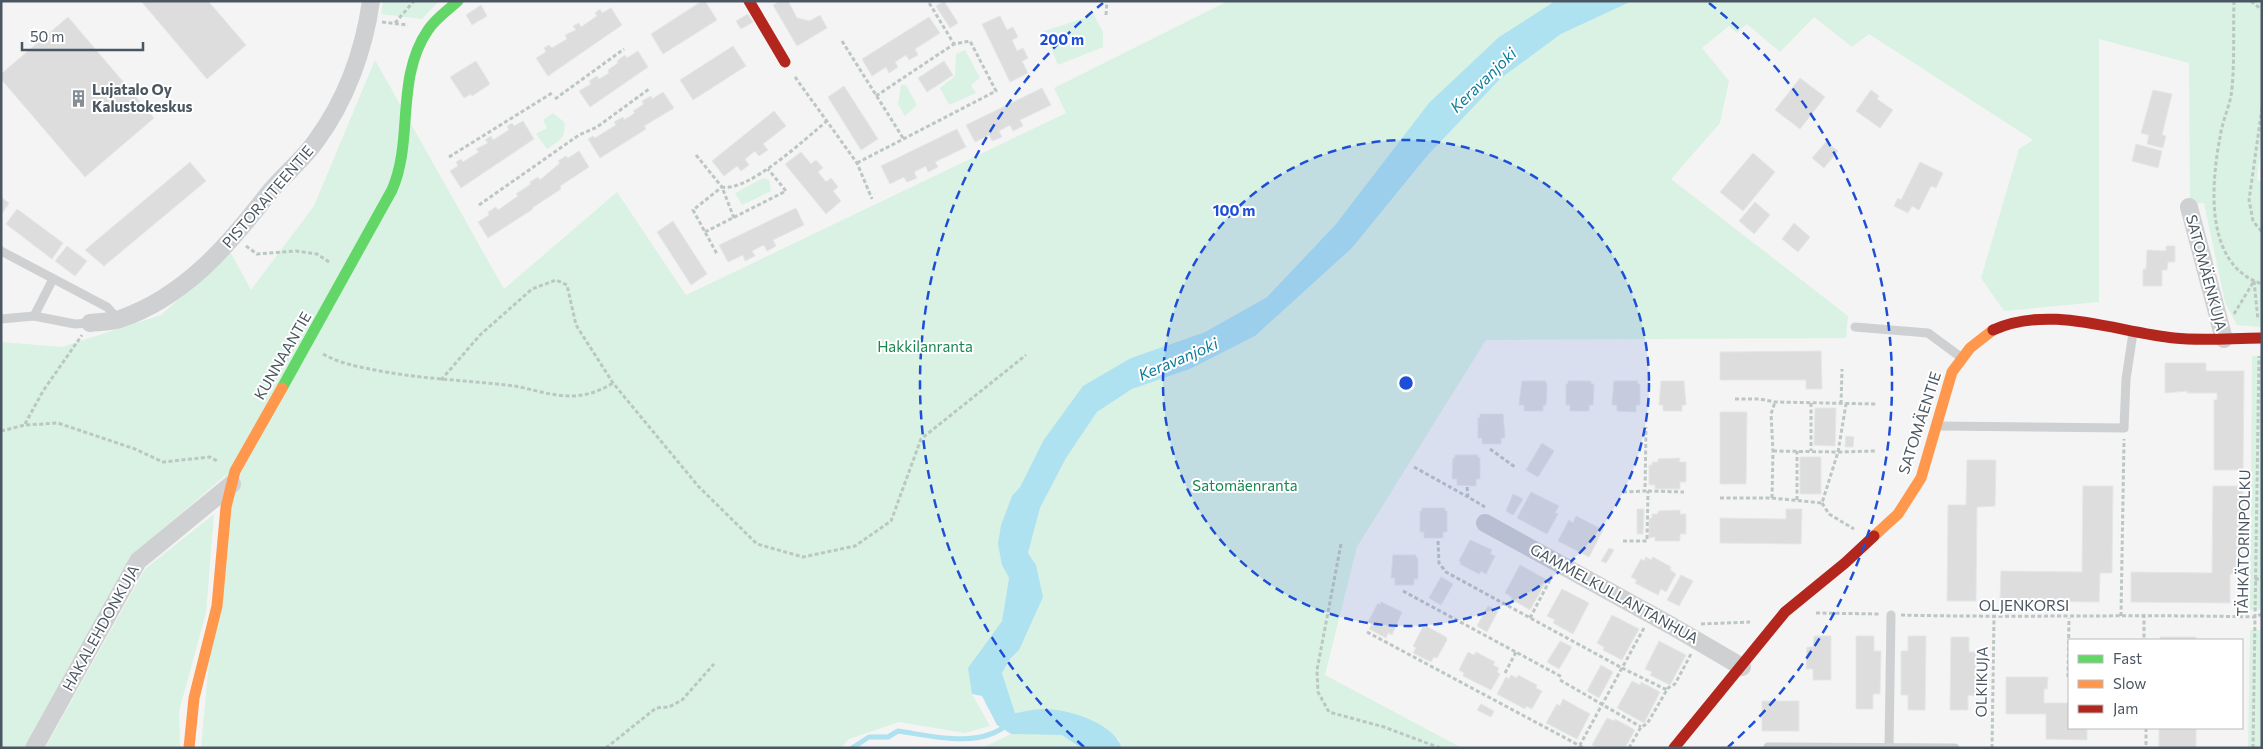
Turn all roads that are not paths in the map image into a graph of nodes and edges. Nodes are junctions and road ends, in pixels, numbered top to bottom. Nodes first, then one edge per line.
1 (371, 1) edge
2 (458, 1) edge
3 (749, 1) edge
4 (785, 62) dead end
5 (2189, 207) dead end
6 (1, 251) edge
7 (53, 279) junction
8 (34, 316) junction
9 (1, 319) edge
10 (118, 320) junction
11 (90, 323) joint
12 (1855, 327) dead end
13 (2133, 331) junction
14 (2223, 335) junction
15 (2261, 339) edge
16 (1962, 358) junction
17 (1934, 426) junction
18 (233, 478) junction
19 (1488, 517) road end
20 (1891, 615) road end
21 (1742, 667) junction
22 (34, 748) edge
23 (189, 748) edge
24 (1674, 748) edge
25 (1768, 748) edge
26 (1796, 748) edge
27 (1889, 748) edge
28 (1955, 748) edge

1 - 10 street, PISTORAITEENTIE
2 - 18 street, KUNNAANTIE
3 - 4 street
5 - 14 street, SATOMÄENKUJA
6 - 7 lane
7 - 8 lane
7 - 10 lane
8 - 9 lane
8 - 11 lane
10 - 11 street, PISTORAITEENTIE
12 - 16 lane
13 - 14 street, SATOMÄENTIE
13 - 16 street, SATOMÄENTIE
13 - 17 lane
14 - 15 street, SATOMÄENTIE
16 - 17 street, SATOMÄENTIE
17 - 21 street, SATOMÄENTIE
18 - 22 street, HAKALEHDONKUJA
18 - 23 street, KUNNAANTIE
19 - 21 street, GAMMELKULLANTANHUA
20 - 27 lane
21 - 24 street, SATOMÄENTIE
25 - 26 lane
26 - 27 lane
27 - 28 lane

